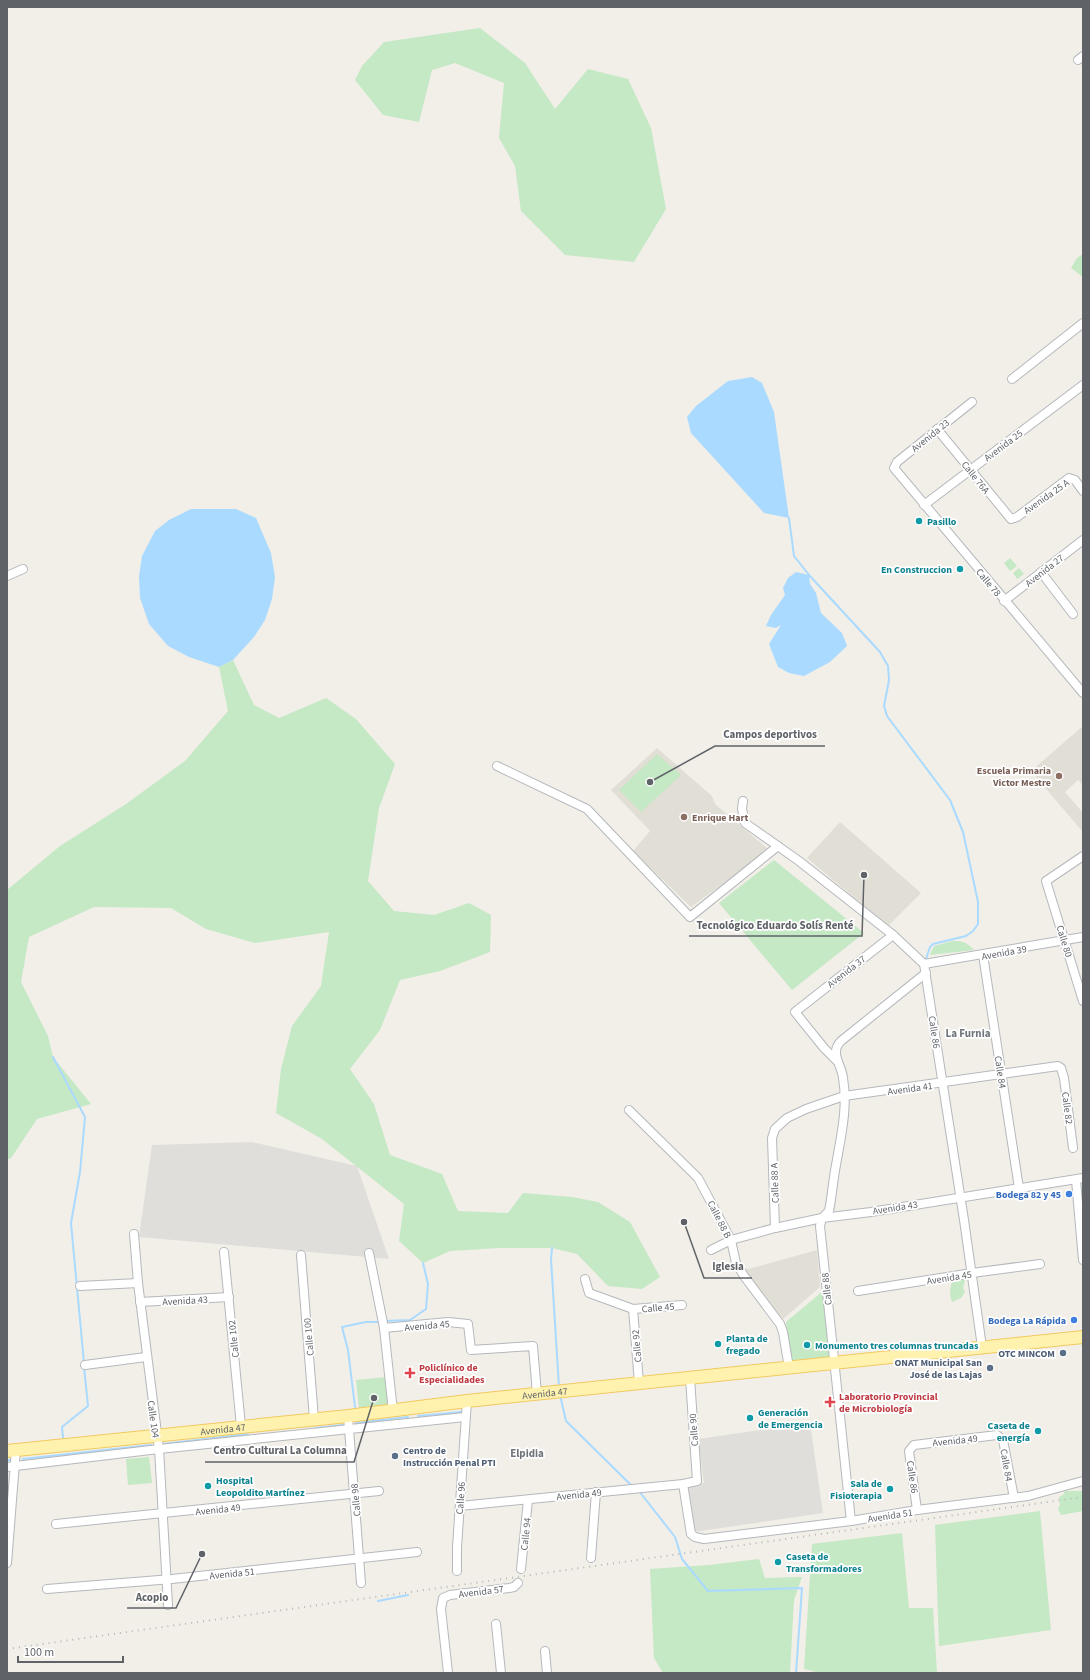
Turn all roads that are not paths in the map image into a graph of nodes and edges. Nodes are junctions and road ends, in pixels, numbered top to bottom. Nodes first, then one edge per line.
1 (1083, 323) edge
2 (1012, 379) dead end
3 (1083, 385) edge
4 (972, 402) dead end
5 (937, 430) junction
6 (969, 470) junction
7 (895, 472) joint
8 (1083, 491) edge
9 (924, 505) junction
10 (1017, 517) joint
11 (1083, 540) edge
12 (23, 569) dead end
13 (1041, 572) junction
14 (7, 576) edge
15 (1004, 600) junction
16 (1074, 614) dead end
17 (1083, 693) edge
18 (497, 766) dead end
19 (743, 801) dead end
20 (778, 846) junction
21 (1083, 856) edge
22 (893, 935) junction
23 (1083, 937) edge
24 (1064, 940) junction
25 (983, 956) junction
26 (924, 964) junction
27 (926, 973) junction
28 (1083, 1001) edge
29 (800, 1008) joint
30 (837, 1062) junction
31 (1061, 1068) joint
32 (1002, 1073) junction
33 (943, 1083) junction
34 (844, 1096) junction
35 (629, 1110) dead end
36 (772, 1138) joint
37 (1072, 1148) dead end
38 (1080, 1179) edge
39 (1019, 1188) junction
40 (960, 1197) junction
41 (822, 1218) junction
42 (775, 1228) junction
43 (134, 1234) dead end
44 (731, 1240) junction
45 (711, 1250) dead end
46 (224, 1252) dead end
47 (369, 1253) dead end
48 (301, 1255) dead end
49 (1083, 1260) edge
50 (1040, 1264) dead end
51 (972, 1273) junction
52 (585, 1279) dead end
53 (138, 1283) junction
54 (80, 1286) dead end
55 (858, 1291) dead end
56 (229, 1297) junction
57 (140, 1302) junction
58 (682, 1304) dead end
59 (633, 1309) junction
60 (384, 1328) junction
61 (1083, 1337) edge
62 (982, 1347) junction
63 (146, 1357) junction
64 (834, 1363) junction
65 (85, 1365) dead end
66 (789, 1368) junction
67 (690, 1378) junction
68 (639, 1383) junction
69 (537, 1394) junction
70 (467, 1401) junction
71 (392, 1411) junction
72 (348, 1416) junction
73 (466, 1417) junction
74 (314, 1419) junction
75 (277, 1423) junction
76 (241, 1426) junction
77 (349, 1429) junction
78 (156, 1436) junction
79 (278, 1436) junction
80 (997, 1436) joint
81 (914, 1445) joint
82 (159, 1449) junction
83 (12, 1450) edge
84 (11, 1467) edge
85 (697, 1481) joint
86 (1083, 1481) edge
87 (683, 1484) junction
88 (379, 1492) dead end
89 (596, 1492) junction
90 (354, 1494) junction
91 (1014, 1498) junction
92 (528, 1500) junction
93 (460, 1506) junction
94 (917, 1510) junction
95 (163, 1515) junction
96 (851, 1521) junction
97 (56, 1524) dead end
98 (417, 1552) dead end
99 (591, 1558) dead end
100 (360, 1559) junction
101 (7, 1563) edge
102 (521, 1568) dead end
103 (457, 1571) dead end
104 (167, 1579) junction
105 (361, 1583) dead end
106 (518, 1583) dead end
107 (47, 1589) dead end
108 (168, 1605) dead end
109 (496, 1624) dead end
110 (545, 1651) dead end
111 (448, 1673) edge
112 (501, 1673) edge
113 (547, 1673) edge

1 - 2 street
3 - 6 street, Avenida 25
4 - 5 street, Avenida 23
5 - 6 street, Calle 76A
5 - 7 street, Avenida 23
6 - 9 street, Avenida 25
6 - 10 street, Calle 76A
7 - 9 street, Calle 78
8 - 10 street, Avenida 25 A
9 - 15 street, Calle 78
11 - 13 street, Avenida 27
12 - 14 street
13 - 15 street, Avenida 27
13 - 16 street
15 - 17 street, Calle 78
18 - 20 street
19 - 20 street
20 - 22 street
21 - 24 street, Calle 80
22 - 26 street
22 - 29 street, Avenida 37
23 - 24 street, Avenida 39
24 - 25 street, Avenida 39
24 - 28 street, Calle 80
25 - 26 street, Avenida 39
25 - 32 street, Calle 84
26 - 27 street, Calle 86
27 - 30 street, Calle 88
27 - 33 street, Calle 86
29 - 30 street, Calle 88
30 - 34 street, Calle 88
31 - 32 street, Avenida 41
31 - 37 street, Calle 82
32 - 33 street, Avenida 41
32 - 39 street, Calle 84
33 - 34 street, Avenida 41
33 - 40 street, Calle 86
34 - 36 street, Avenida 41
34 - 41 street, Calle 88
35 - 44 street, Calle 88 B
36 - 42 street, Calle 88 A
38 - 39 street, Avenida 43
38 - 49 street
39 - 40 street, Avenida 43
40 - 41 street, Avenida 43
40 - 51 street, Calle 86
41 - 42 street, Avenida 43
41 - 64 street, Calle 88
42 - 44 street, Avenida 43
43 - 53 street, Calle 104
44 - 45 street, Avenida 43
44 - 66 street, Calle 88 B
46 - 56 street, Calle 102
47 - 60 street
48 - 74 street, Calle 100
50 - 51 street, Avenida 45
51 - 55 street, Avenida 45
51 - 62 street, Calle 86
52 - 59 street, Calle 45
53 - 54 street
53 - 57 street, Calle 104
56 - 57 street, Avenida 43
56 - 76 street, Calle 102
57 - 63 street, Calle 104
58 - 59 street, Calle 45
59 - 68 street, Calle 92
60 - 69 street, Avenida 45
60 - 71 street
61 - 62 main road, Avenida 47
62 - 64 main road, Avenida 47
63 - 65 street
63 - 78 street, Calle 104
64 - 66 main road, Avenida 47
64 - 96 street, Calle 88
66 - 67 main road, Avenida 47
67 - 68 main road, Avenida 47
67 - 85 street, Calle 90
68 - 69 main road, Avenida 47
69 - 70 main road, Avenida 47
70 - 71 main road, Avenida 47
70 - 73 street, Calle 96
71 - 72 main road, Avenida 47
72 - 74 main road, Avenida 47
72 - 77 street, Calle 98
73 - 77 street, Avenida 47
73 - 93 street, Calle 96
74 - 75 main road, Avenida 47
75 - 76 main road, Avenida 47
75 - 79 street
76 - 78 main road, Avenida 47
77 - 79 street, Avenida 47
77 - 90 street, Calle 98
78 - 82 street, Calle 104
78 - 83 main road, Avenida 47
79 - 82 street, Avenida 47
80 - 81 street, Avenida 49
80 - 91 street, Calle 84
81 - 94 street, Calle 86
82 - 84 street, Avenida 47
82 - 95 street, Calle 104
83 - 84 street
84 - 101 street
85 - 87 street, Avenida 49
86 - 91 street, Avenida 51
87 - 89 street, Avenida 49
87 - 96 street, Avenida 51
88 - 90 street, Avenida 49
89 - 92 street, Avenida 49
89 - 99 street
90 - 95 street, Avenida 49
90 - 100 street, Calle 98
91 - 94 street, Avenida 51
92 - 93 street, Avenida 49
92 - 102 street, Calle 94
93 - 103 street, Calle 96
94 - 96 street, Avenida 51
95 - 97 street, Avenida 49
95 - 104 street, Calle 104
98 - 100 street, Avenida 51
100 - 104 street, Avenida 51
100 - 105 street, Calle 98
104 - 107 street, Avenida 51
104 - 108 street, Calle 104
106 - 111 street, Avenida 57
109 - 112 street
110 - 113 street

